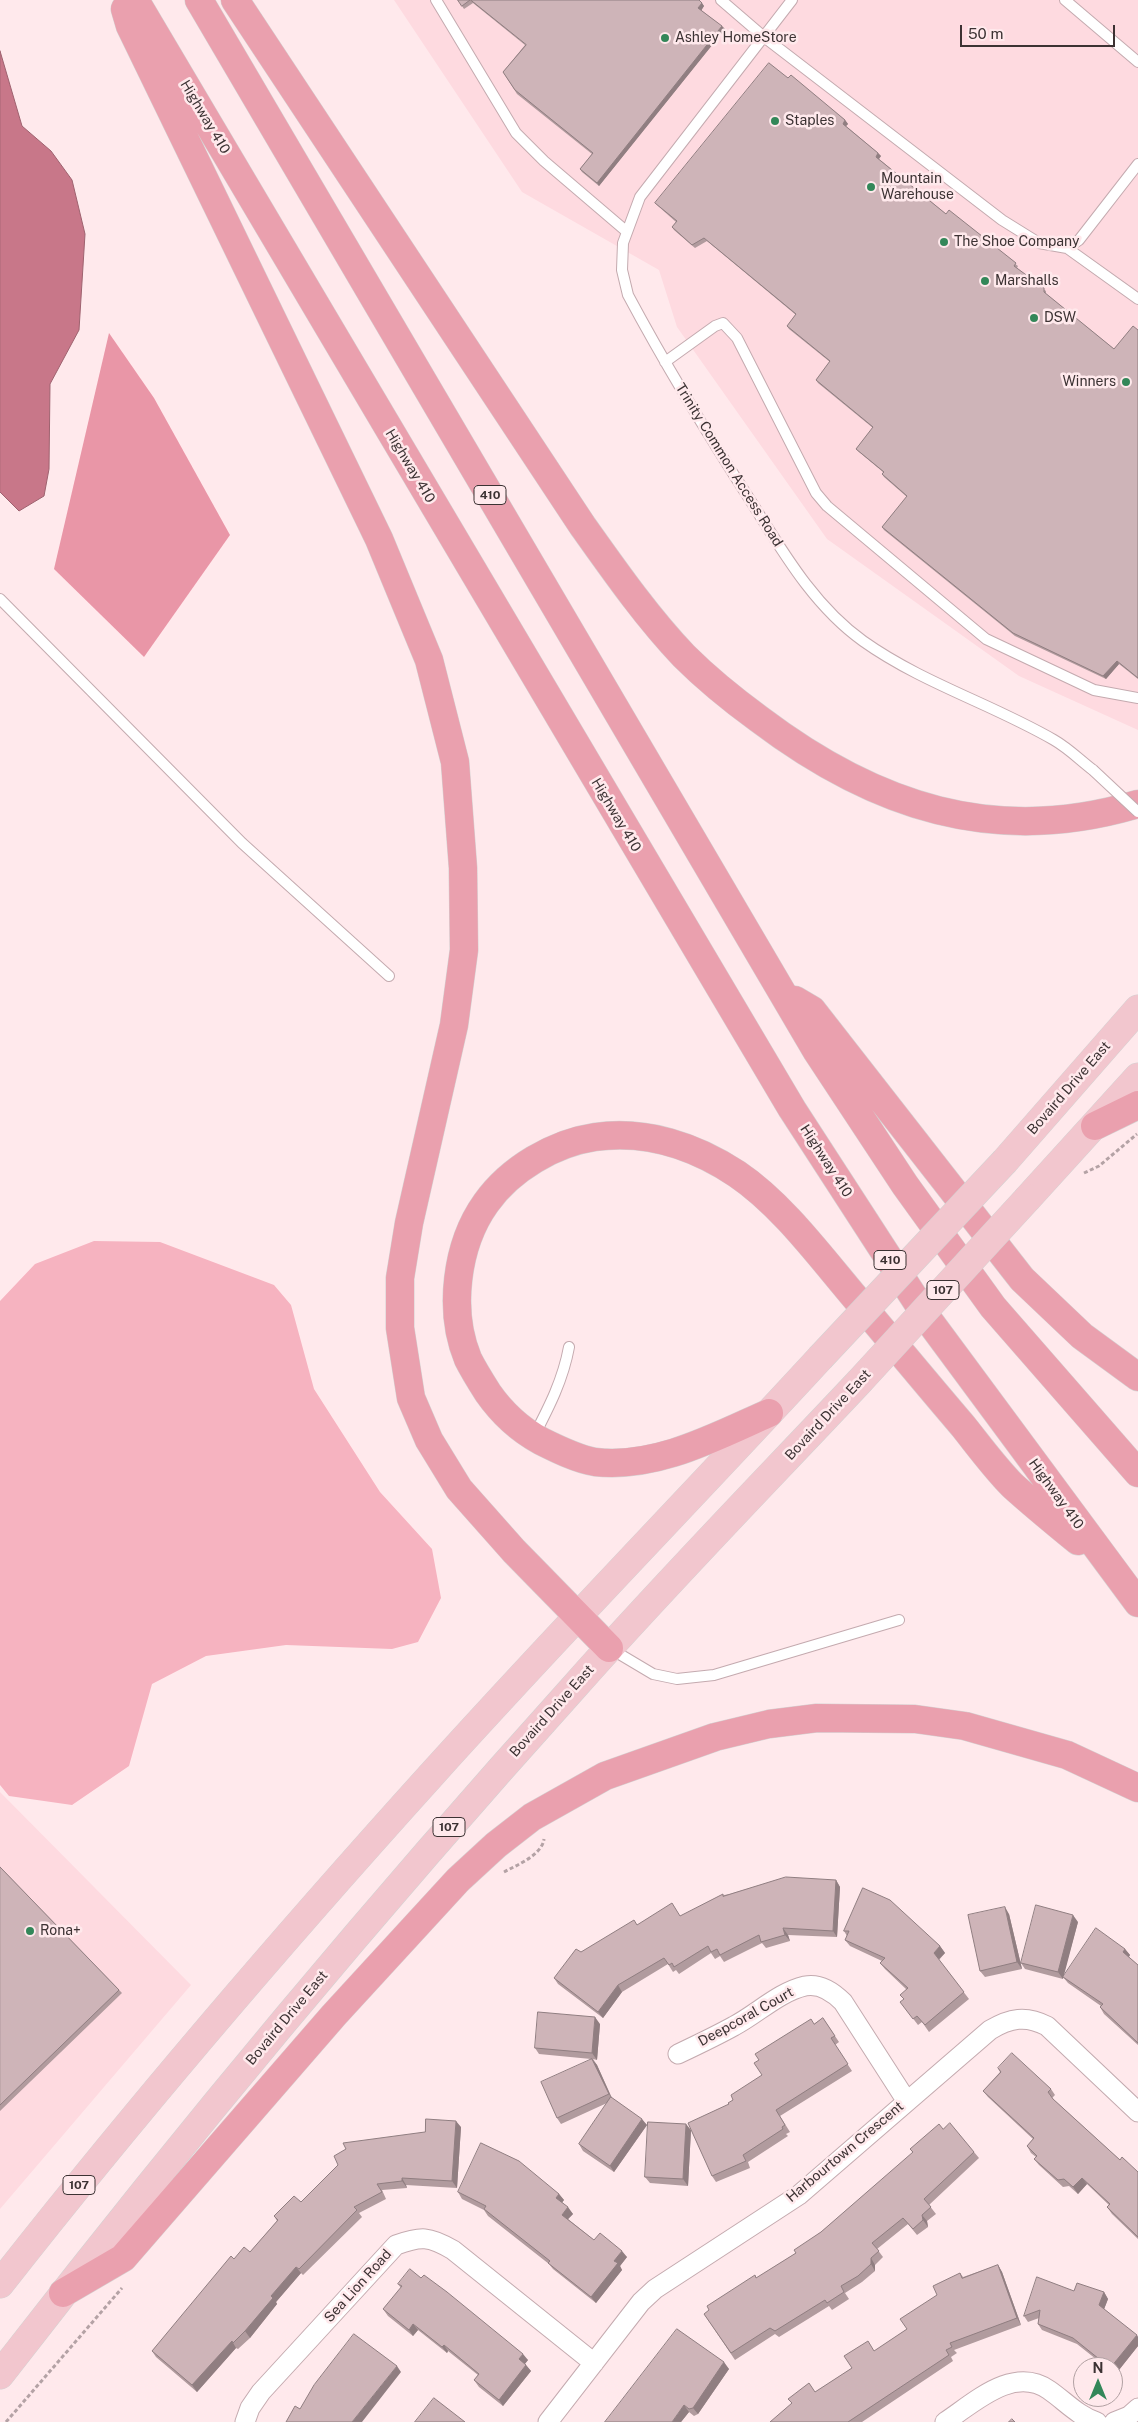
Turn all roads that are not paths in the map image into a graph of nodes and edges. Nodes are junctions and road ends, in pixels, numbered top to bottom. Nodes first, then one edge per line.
1 (122, 0) edge
2 (135, 0) edge
3 (199, 0) edge
4 (235, 0) edge
5 (436, 0) edge
6 (721, 0) edge
7 (792, 0) edge
8 (1065, 0) edge
9 (764, 37) junction
10 (1138, 62) edge
11 (1138, 164) edge
12 (626, 231) junction
13 (1067, 248) junction
14 (1138, 299) edge
15 (666, 362) junction
16 (0, 599) edge
17 (1138, 698) edge
18 (1138, 804) edge
19 (1138, 812) edge
20 (389, 976) dead end
21 (781, 991) junction
22 (1138, 1009) edge
23 (1138, 1077) edge
24 (1138, 1106) edge
25 (1095, 1126) junction
26 (569, 1347) dead end
27 (1138, 1377) edge
28 (769, 1413) junction
29 (534, 1437) junction
30 (1138, 1473) edge
31 (1114, 1573) junction
32 (1138, 1603) edge
33 (579, 1617) junction
34 (900, 1620) dead end
35 (609, 1648) junction
36 (1138, 1788) edge
37 (678, 2054) dead end
38 (906, 2100) junction
39 (1138, 2112) edge
40 (0, 2284) edge
41 (63, 2293) junction
42 (594, 2363) junction
43 (0, 2375) edge
44 (1138, 2408) edge
45 (245, 2422) edge
46 (548, 2422) edge
47 (945, 2422) edge
48 (1097, 2422) edge
49 (1114, 2422) edge

1 - 33 highway
2 - 31 highway, Highway 410 / 410
3 - 21 highway, 410
4 - 18 highway
5 - 12 lane
6 - 9 lane
7 - 9 lane, Trinity Common Access Road
8 - 10 lane
9 - 12 lane, Trinity Common Access Road
9 - 13 lane
11 - 13 lane
12 - 15 lane, Trinity Common Access Road
13 - 14 lane
15 - 17 lane
15 - 19 lane, Trinity Common Access Road, bridge
16 - 20 lane
21 - 27 highway
21 - 30 highway, 410
22 - 28 main road, Bovaird Drive East / 107, bridge
23 - 25 main road, Bovaird Drive East / 107
24 - 25 highway
25 - 35 main road, Bovaird Drive East / 107, bridge
26 - 29 lane
28 - 29 highway
28 - 33 main road, Bovaird Drive East / 107
29 - 31 highway
31 - 32 highway, Highway 410 / 410
33 - 35 highway
33 - 40 main road, Bovaird Drive East / 107
34 - 35 lane
35 - 41 main road, Bovaird Drive East / 107
36 - 41 highway
37 - 38 street, Deepcoral Court
38 - 39 street, Harbourtown Crescent
38 - 42 street, Harbourtown Crescent
41 - 43 main road, Bovaird Drive East / 107
42 - 45 street, Sea Lion Road
42 - 46 street, Harbourtown Crescent
44 - 49 street
47 - 48 street

